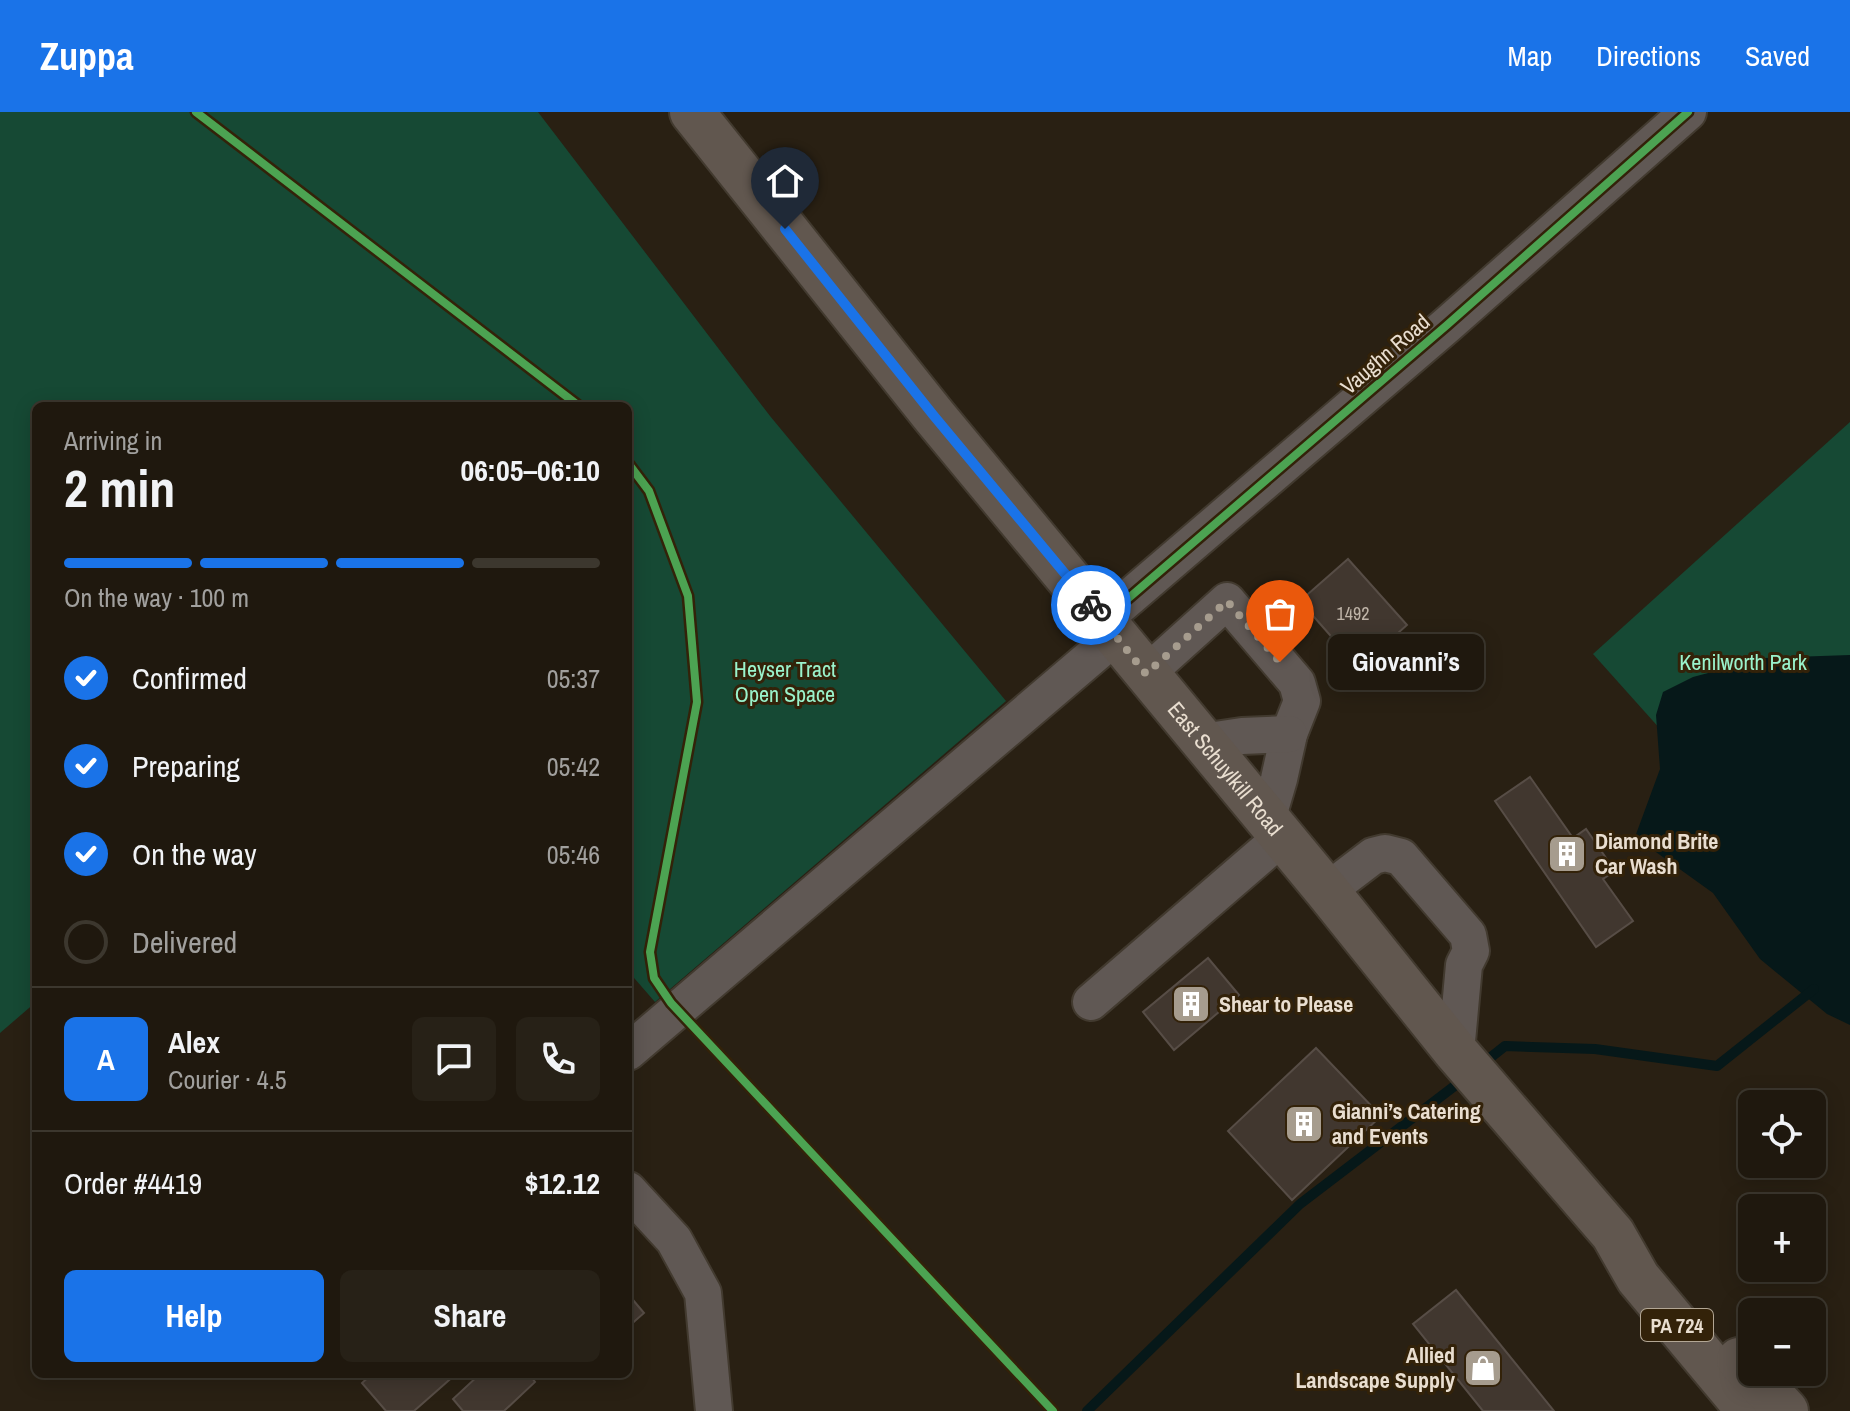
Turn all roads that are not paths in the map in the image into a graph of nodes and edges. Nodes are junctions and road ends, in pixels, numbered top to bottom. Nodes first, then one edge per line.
1 (692, 112) edge
2 (1688, 112) edge
3 (1110, 628) junction
4 (1146, 674) junction
5 (1289, 734) junction
6 (1202, 742) junction
7 (1274, 828) junction
8 (1327, 891) junction
9 (1091, 1002) dead end
10 (632, 1048) edge
11 (1456, 1052) junction
12 (632, 1194) edge
13 (1613, 1234) junction
14 (714, 1411) edge
15 (1749, 1411) edge
16 (1786, 1411) edge

1 - 3 main road, East Schuylkill Road / PA 724
2 - 3 street, Vaughn Road
3 - 4 main road, East Schuylkill Road / PA 724
3 - 10 street, Vaughn Road
4 - 5 street
4 - 6 main road, East Schuylkill Road / PA 724
5 - 6 street
5 - 7 street
6 - 7 main road, East Schuylkill Road / PA 724
7 - 8 main road, East Schuylkill Road / PA 724
7 - 9 street
8 - 11 main road, East Schuylkill Road / PA 724
8 - 11 street
11 - 13 main road, East Schuylkill Road / PA 724
12 - 14 street
13 - 15 main road, East Schuylkill Road / PA 724
13 - 16 main road, East Schuylkill Road / PA 724

